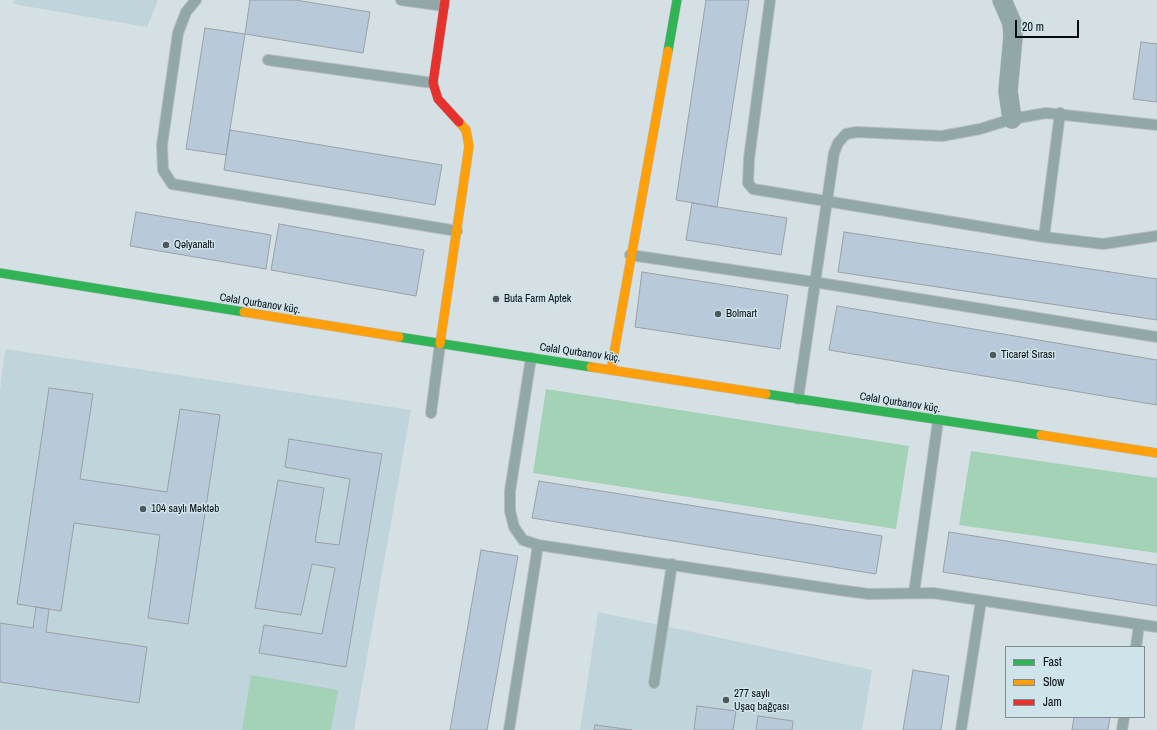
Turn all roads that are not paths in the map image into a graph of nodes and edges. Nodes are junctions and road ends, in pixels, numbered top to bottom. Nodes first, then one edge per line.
1 (196, 0) edge
2 (401, 0) edge
3 (677, 0) edge
4 (770, 0) edge
5 (1002, 0) edge
6 (445, 3) edge
7 (268, 60) dead end
8 (433, 83) junction
9 (1060, 113) junction
10 (1012, 119) junction
11 (1157, 125) edge
12 (826, 200) junction
13 (457, 231) junction
14 (1157, 236) edge
15 (1044, 237) junction
16 (630, 256) junction
17 (0, 273) edge
18 (814, 282) junction
19 (1157, 337) edge
20 (440, 344) junction
21 (531, 358) junction
22 (611, 370) junction
23 (798, 399) junction
24 (431, 413) dead end
25 (938, 421) junction
26 (1157, 453) edge
27 (538, 545) junction
28 (672, 564) junction
29 (914, 593) junction
30 (982, 601) junction
31 (1139, 624) junction
32 (1157, 627) edge
33 (1136, 646) edge
34 (654, 683) dead end
35 (1124, 718) edge
36 (509, 730) edge
37 (961, 730) edge
38 (1122, 730) edge

1 - 13 lane
2 - 6 lane
3 - 16 street
4 - 12 lane
5 - 10 street
6 - 8 street
7 - 8 lane
8 - 13 street
9 - 10 lane
9 - 11 lane
9 - 15 lane
10 - 12 lane
12 - 15 lane
12 - 18 lane
13 - 20 street
14 - 15 lane
16 - 18 lane
16 - 22 street
17 - 20 street, Cəlal Qurbanov küç.
18 - 19 lane
18 - 23 lane
20 - 21 street, Cəlal Qurbanov küç.
20 - 24 lane
21 - 22 street, Cəlal Qurbanov küç.
21 - 27 lane
22 - 23 street, Cəlal Qurbanov küç.
23 - 25 street, Cəlal Qurbanov küç.
25 - 26 street, Cəlal Qurbanov küç.
25 - 29 lane
27 - 28 lane
27 - 36 lane
28 - 29 lane
28 - 34 lane
29 - 30 lane
30 - 31 lane
30 - 37 lane
31 - 32 lane
31 - 33 lane
35 - 38 lane

